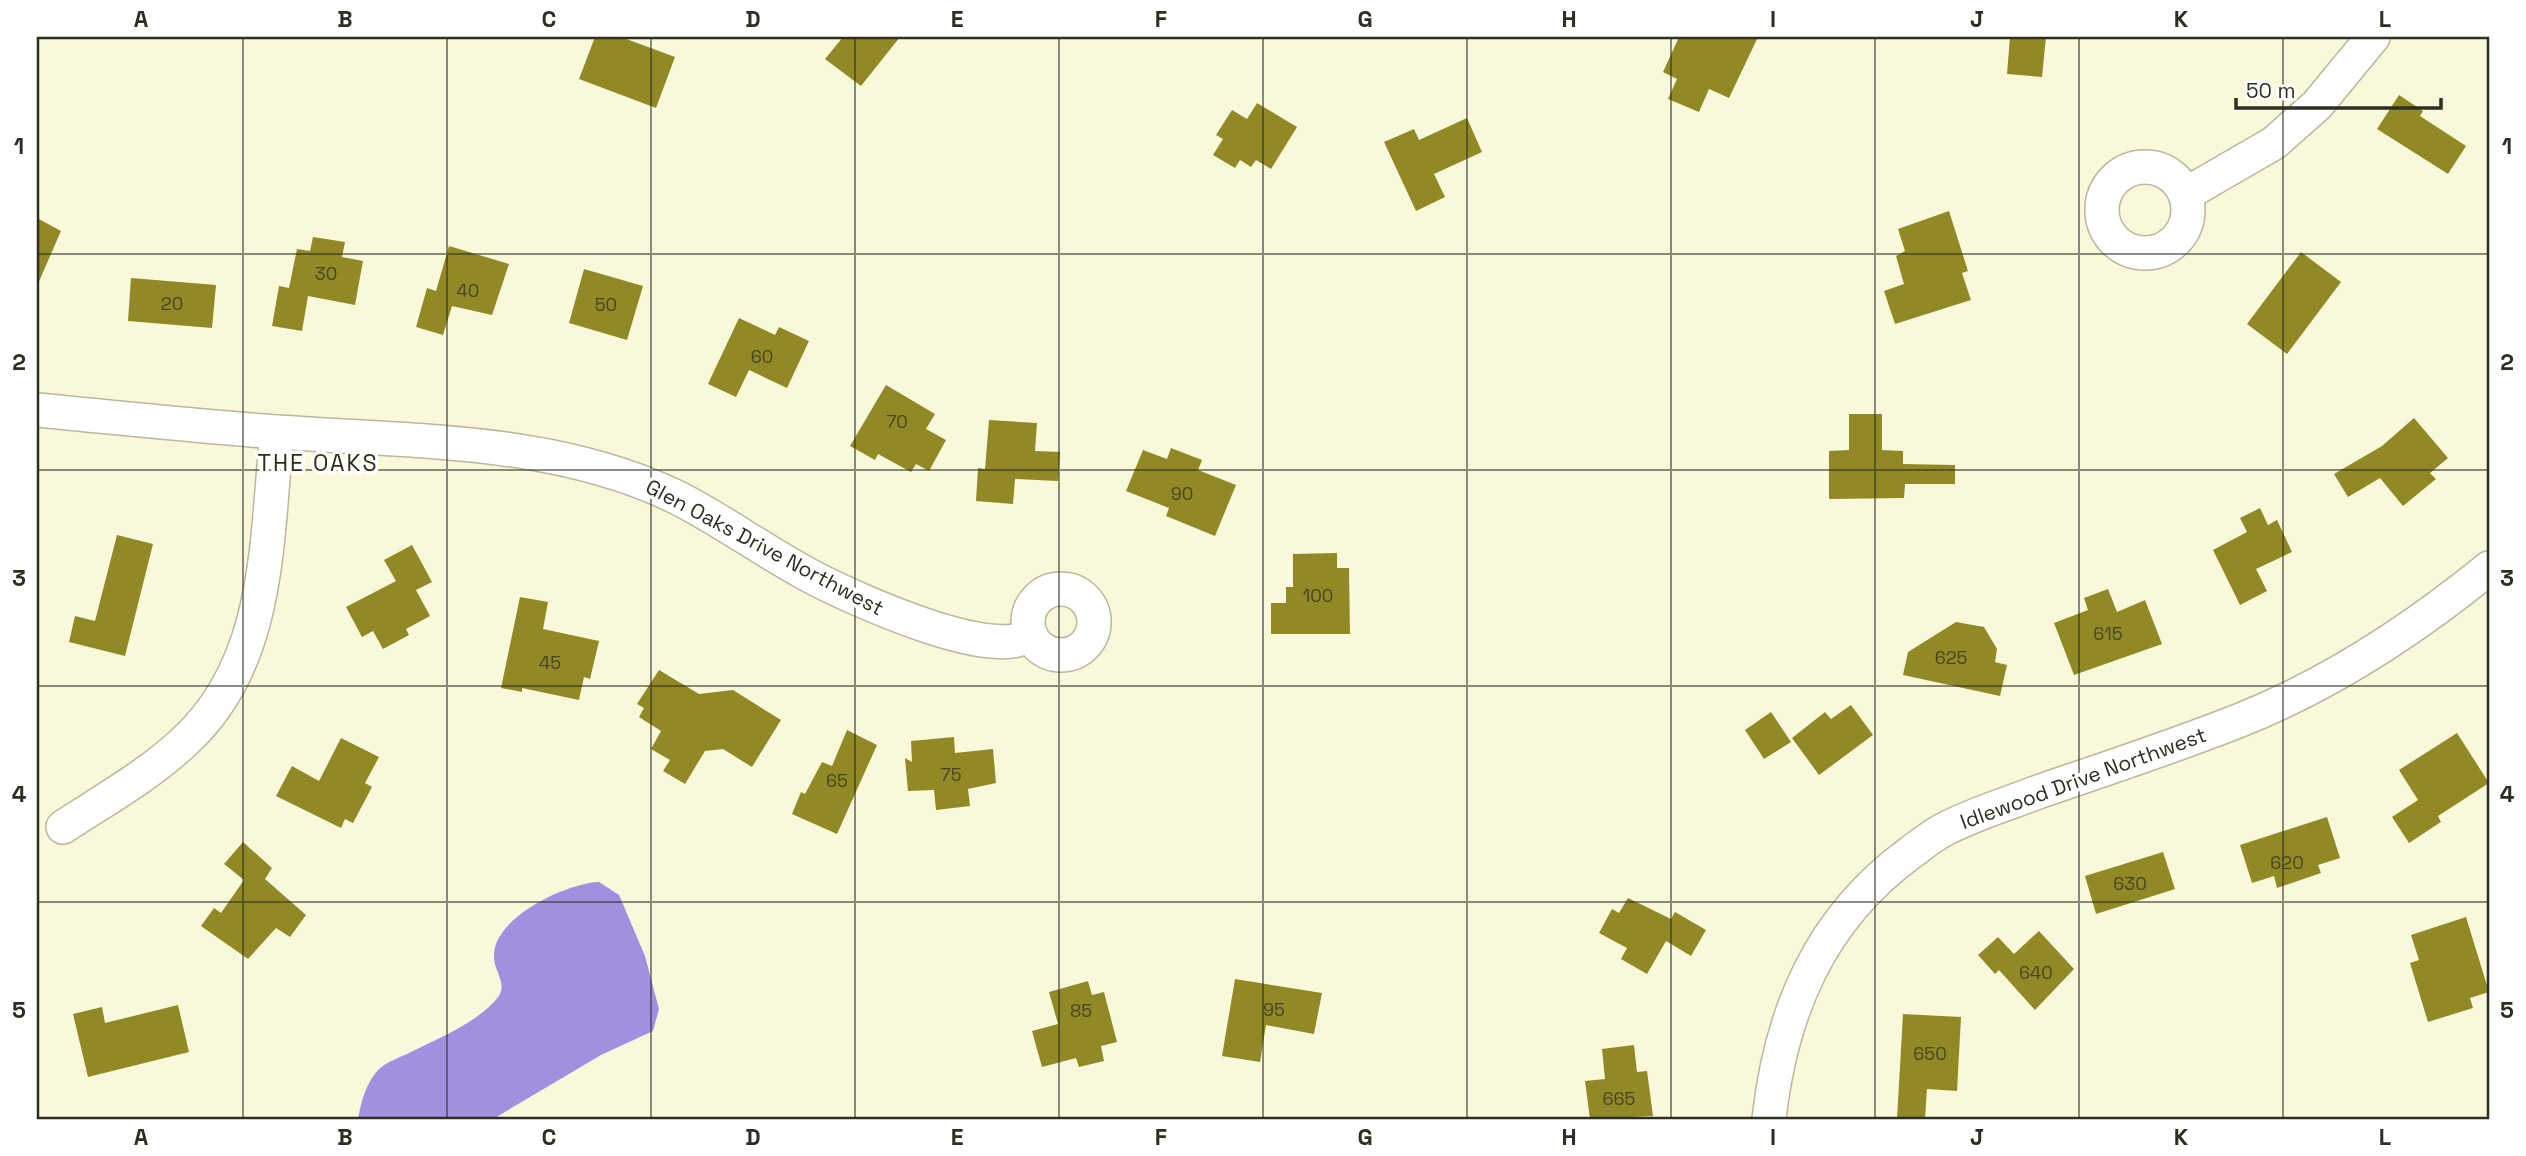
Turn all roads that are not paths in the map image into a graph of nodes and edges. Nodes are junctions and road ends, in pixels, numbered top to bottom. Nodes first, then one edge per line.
1 (2373, 37) edge
2 (2186, 194) dead end
3 (37, 410) edge
4 (277, 432) junction
5 (2489, 568) edge
6 (1030, 634) dead end
7 (63, 827) dead end
8 (1769, 1119) edge

1 - 2 street
3 - 4 street, Glen Oaks Drive Northwest
4 - 6 street, Glen Oaks Drive Northwest
4 - 7 street
5 - 8 street, Idlewood Drive Northwest

